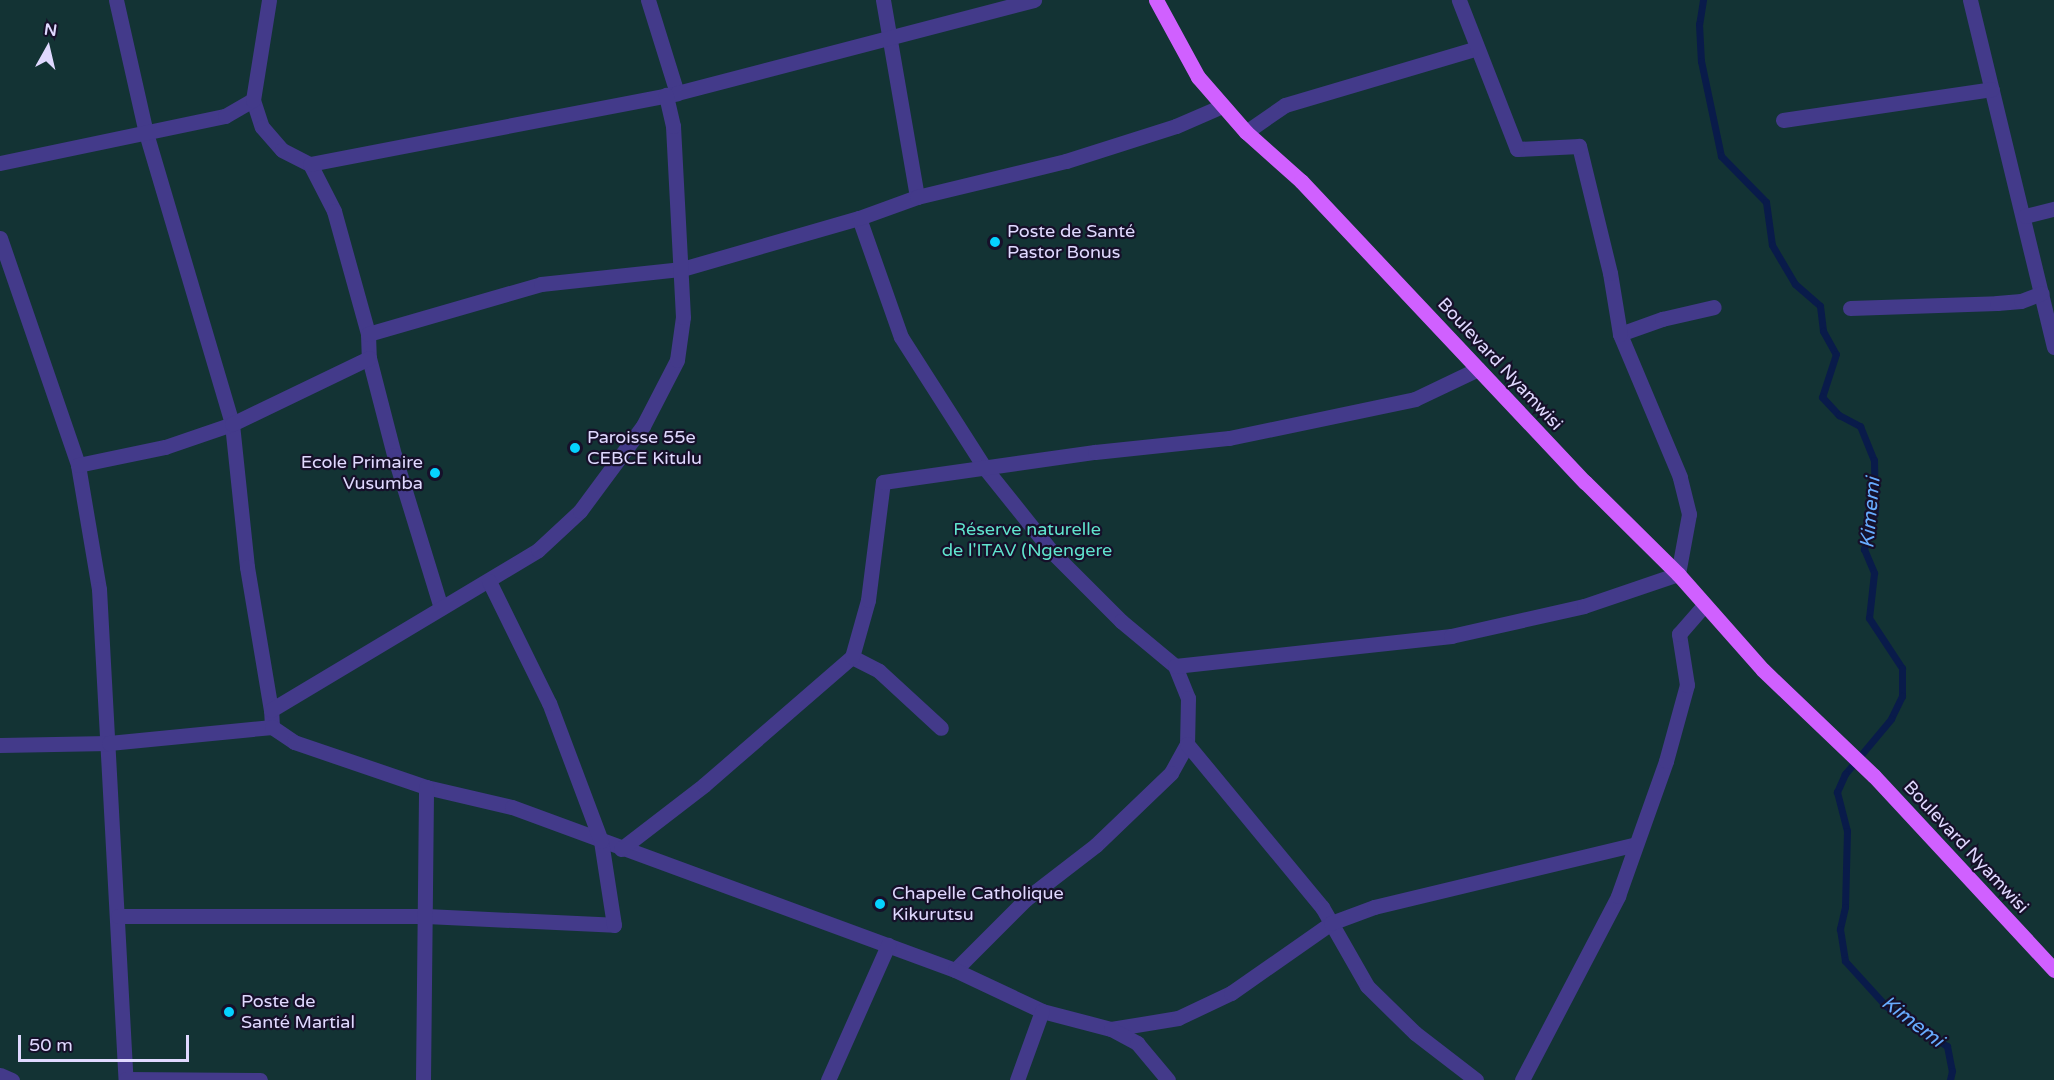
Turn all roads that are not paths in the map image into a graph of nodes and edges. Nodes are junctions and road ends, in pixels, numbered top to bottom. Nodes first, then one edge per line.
1 (116, 0) edge
2 (269, 0) edge
3 (648, 0) edge
4 (883, 0) edge
5 (1034, 0) edge
6 (1156, 0) edge
7 (1459, 0) edge
8 (1970, 0) edge
9 (890, 35) junction
10 (1478, 48) junction
11 (1992, 89) junction
12 (672, 94) junction
13 (253, 100) junction
14 (1222, 106) junction
15 (1783, 120) dead end
16 (1246, 132) junction
17 (146, 133) junction
18 (0, 164) edge
19 (310, 164) junction
20 (917, 197) junction
21 (2054, 209) edge
22 (2025, 216) junction
23 (859, 218) junction
24 (0, 238) edge
25 (682, 269) junction
26 (2042, 293) junction
27 (1714, 307) dead end
28 (1850, 308) dead end
29 (368, 334) junction
30 (1620, 334) junction
31 (2054, 346) edge
32 (369, 358) junction
33 (1478, 369) junction
34 (232, 424) junction
35 (78, 465) junction
36 (984, 467) junction
37 (1678, 574) junction
38 (489, 581) junction
39 (1704, 605) junction
40 (441, 608) junction
41 (852, 657) junction
42 (1175, 666) junction
43 (271, 710) junction
44 (272, 726) junction
45 (941, 728) dead end
46 (109, 743) junction
47 (1187, 744) junction
48 (0, 745) edge
49 (426, 787) junction
50 (601, 841) junction
51 (1636, 844) junction
52 (621, 849) junction
53 (118, 916) junction
54 (426, 916) junction
55 (1332, 923) junction
56 (888, 945) junction
57 (955, 970) junction
58 (2054, 970) edge
59 (1042, 1011) junction
60 (1111, 1029) junction
61 (0, 1075) edge
62 (126, 1079) edge
63 (12, 1080) edge
64 (260, 1080) edge
65 (423, 1080) edge
66 (828, 1080) edge
67 (1017, 1080) edge
68 (1168, 1080) edge
69 (1476, 1080) edge
70 (1522, 1080) edge

1 - 17 street
2 - 13 street
3 - 12 street
4 - 9 street
5 - 9 street
6 - 14 main road, Boulevard Nyamwisi
7 - 10 street
8 - 11 street
9 - 12 street
9 - 20 street
10 - 16 street
10 - 30 street
11 - 15 street
11 - 22 street
12 - 19 street
12 - 25 street
13 - 17 street
13 - 19 street
14 - 16 main road, Boulevard Nyamwisi
14 - 20 street
16 - 33 main road, Boulevard Nyamwisi
17 - 18 street
17 - 34 street
19 - 29 street
20 - 23 street
21 - 22 street
22 - 26 street
23 - 25 street
23 - 36 street
24 - 35 street
25 - 29 street
25 - 38 street
26 - 28 street
26 - 31 street
27 - 30 street
29 - 32 street
30 - 37 street
32 - 34 street
32 - 40 street
33 - 36 street
33 - 37 main road, Boulevard Nyamwisi
34 - 35 street
34 - 43 street
35 - 46 street
36 - 41 street
36 - 42 street
37 - 39 main road, Boulevard Nyamwisi
37 - 42 street
38 - 40 street
38 - 50 street
39 - 51 street
39 - 58 main road, Boulevard Nyamwisi
40 - 43 street
41 - 45 street
41 - 52 street
42 - 47 street
43 - 44 street
44 - 46 street
44 - 49 street
46 - 48 street
46 - 53 street
47 - 55 street
47 - 57 street
49 - 50 street
49 - 54 street
50 - 52 street
50 - 54 street
51 - 55 street
51 - 70 street
52 - 56 street
53 - 54 street
53 - 62 street
54 - 65 street
55 - 60 street
55 - 69 street
56 - 57 street
56 - 66 street
57 - 59 street
59 - 60 street
59 - 67 street
60 - 68 street
61 - 63 street
62 - 64 street

